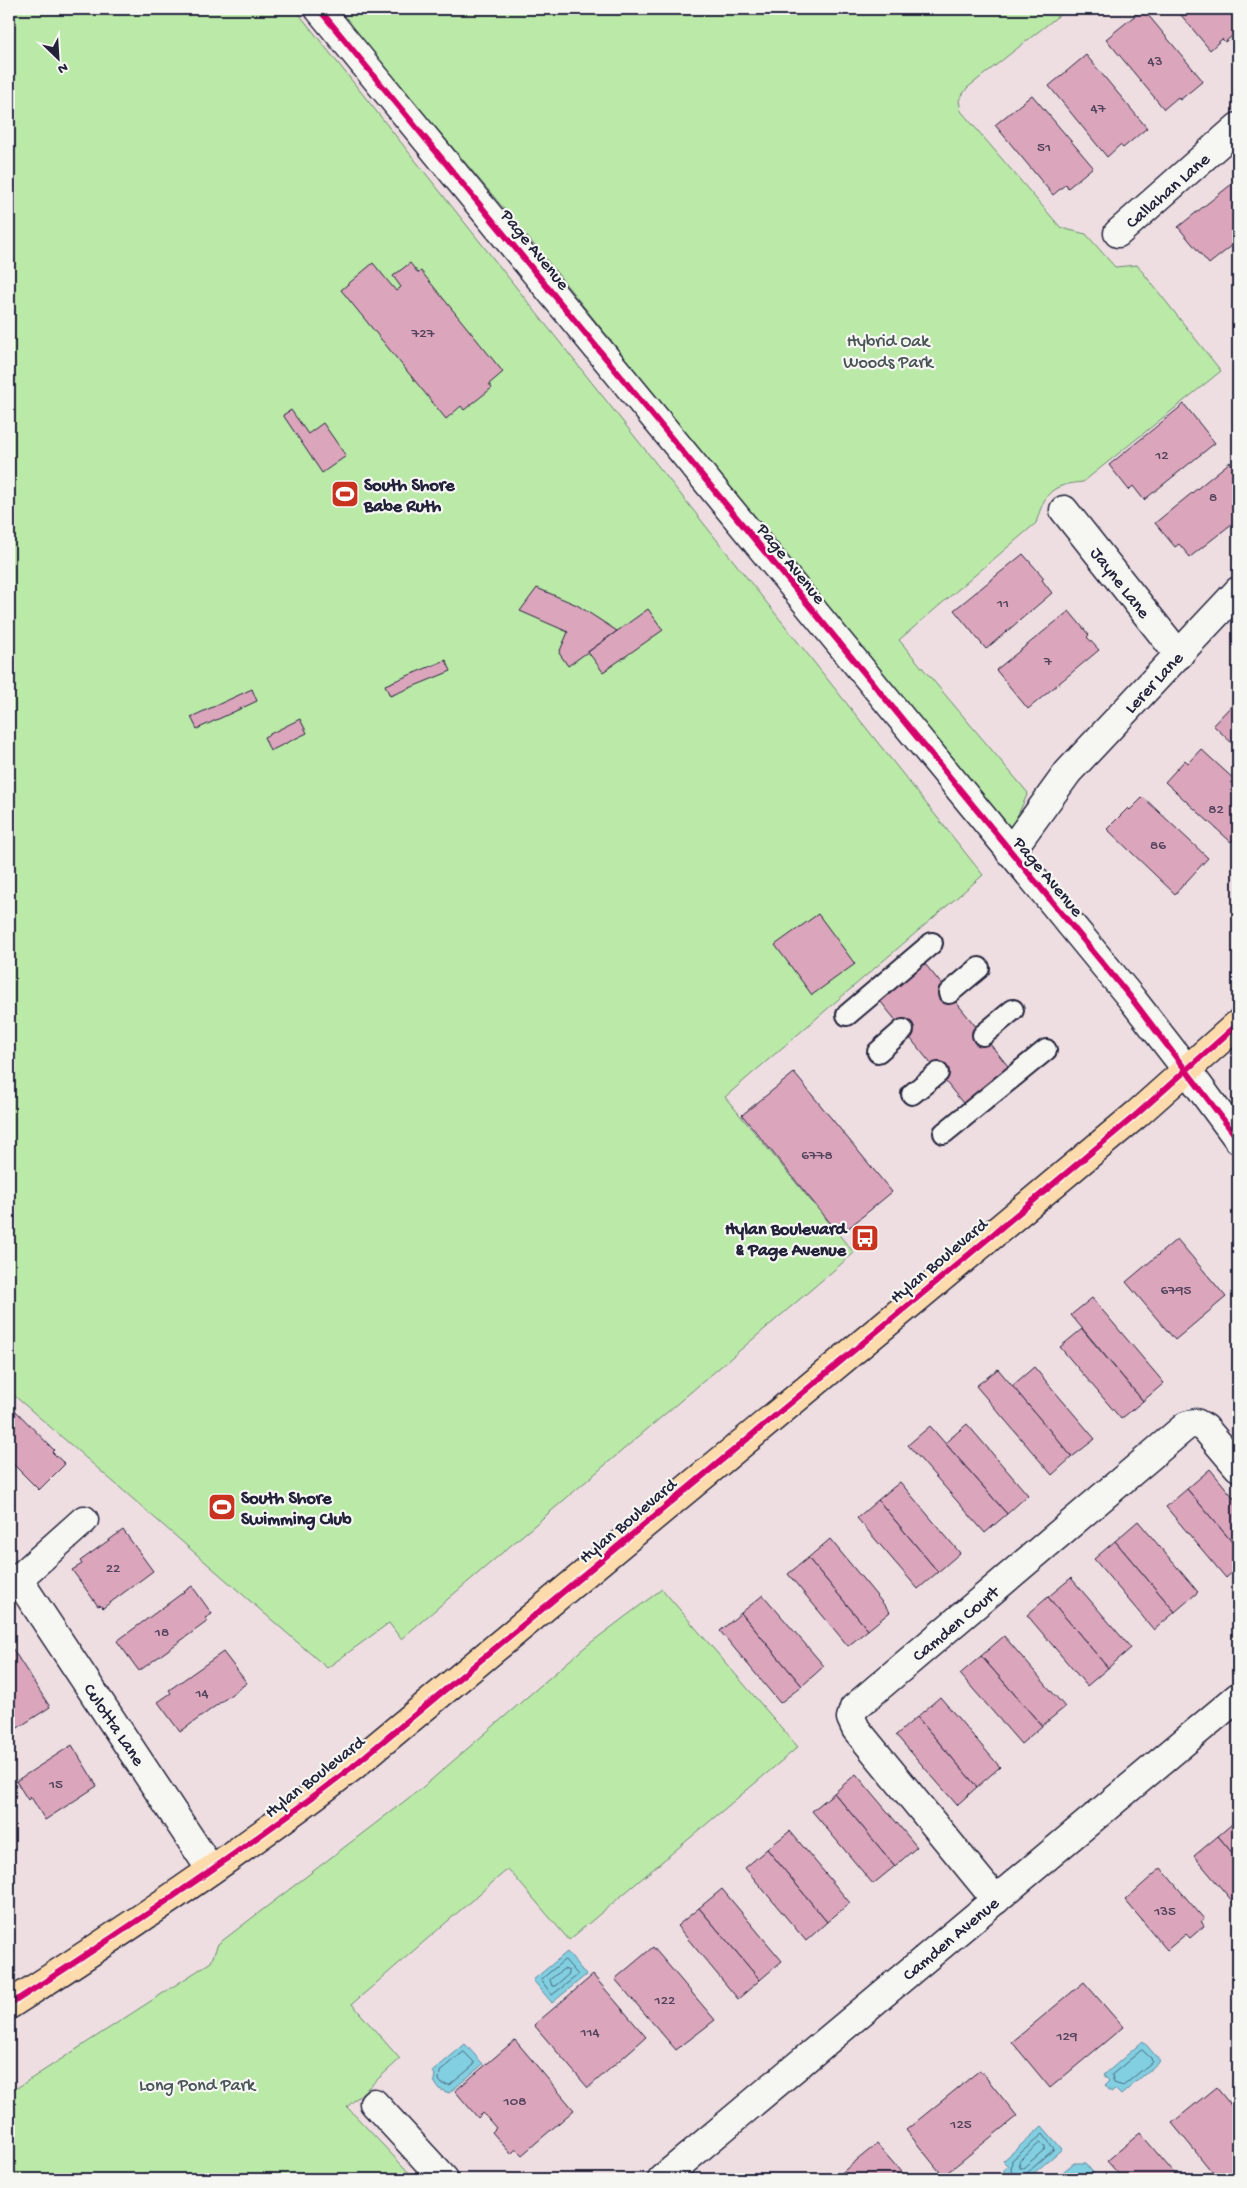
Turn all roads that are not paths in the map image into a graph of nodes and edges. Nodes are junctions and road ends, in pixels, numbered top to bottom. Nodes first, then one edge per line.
1 (319, 9) edge
2 (1238, 127) edge
3 (1118, 233) dead end
4 (1064, 510) dead end
5 (1238, 591) edge
6 (1178, 655) junction
7 (1010, 852) junction
8 (932, 943) dead end
9 (979, 968) dead end
10 (949, 993) dead end
11 (1014, 1010) dead end
12 (847, 1015) dead end
13 (1238, 1024) edge
14 (904, 1030) dead end
15 (983, 1036) dead end
16 (1046, 1050) dead end
17 (878, 1052) dead end
18 (1187, 1070) junction
19 (938, 1073) dead end
20 (912, 1094) dead end
21 (944, 1133) dead end
22 (1238, 1139) edge
23 (1238, 1467) edge
24 (84, 1520) dead end
25 (13, 1583) edge
26 (1238, 1697) edge
27 (211, 1870) junction
28 (996, 1900) junction
29 (9, 2005) edge
30 (374, 2103) dead end
31 (444, 2179) edge
32 (662, 2179) edge

1 - 7 street, Page Avenue
2 - 3 street, Callahan Lane
4 - 6 street, Jayne Lane
5 - 6 street, Lerer Lane
6 - 7 street, Lerer Lane
7 - 18 street, Page Avenue
8 - 12 lane
9 - 10 lane
11 - 15 lane
13 - 18 main road, Hylan Boulevard
14 - 17 lane
16 - 21 lane
18 - 22 street, Page Avenue
18 - 27 main road, Hylan Boulevard
19 - 20 lane
23 - 28 street, Camden Court
24 - 25 street, Culotta Lane
25 - 27 street, Culotta Lane
26 - 28 street, Camden Avenue
27 - 29 main road, Hylan Boulevard
28 - 32 street, Camden Avenue
30 - 31 street

